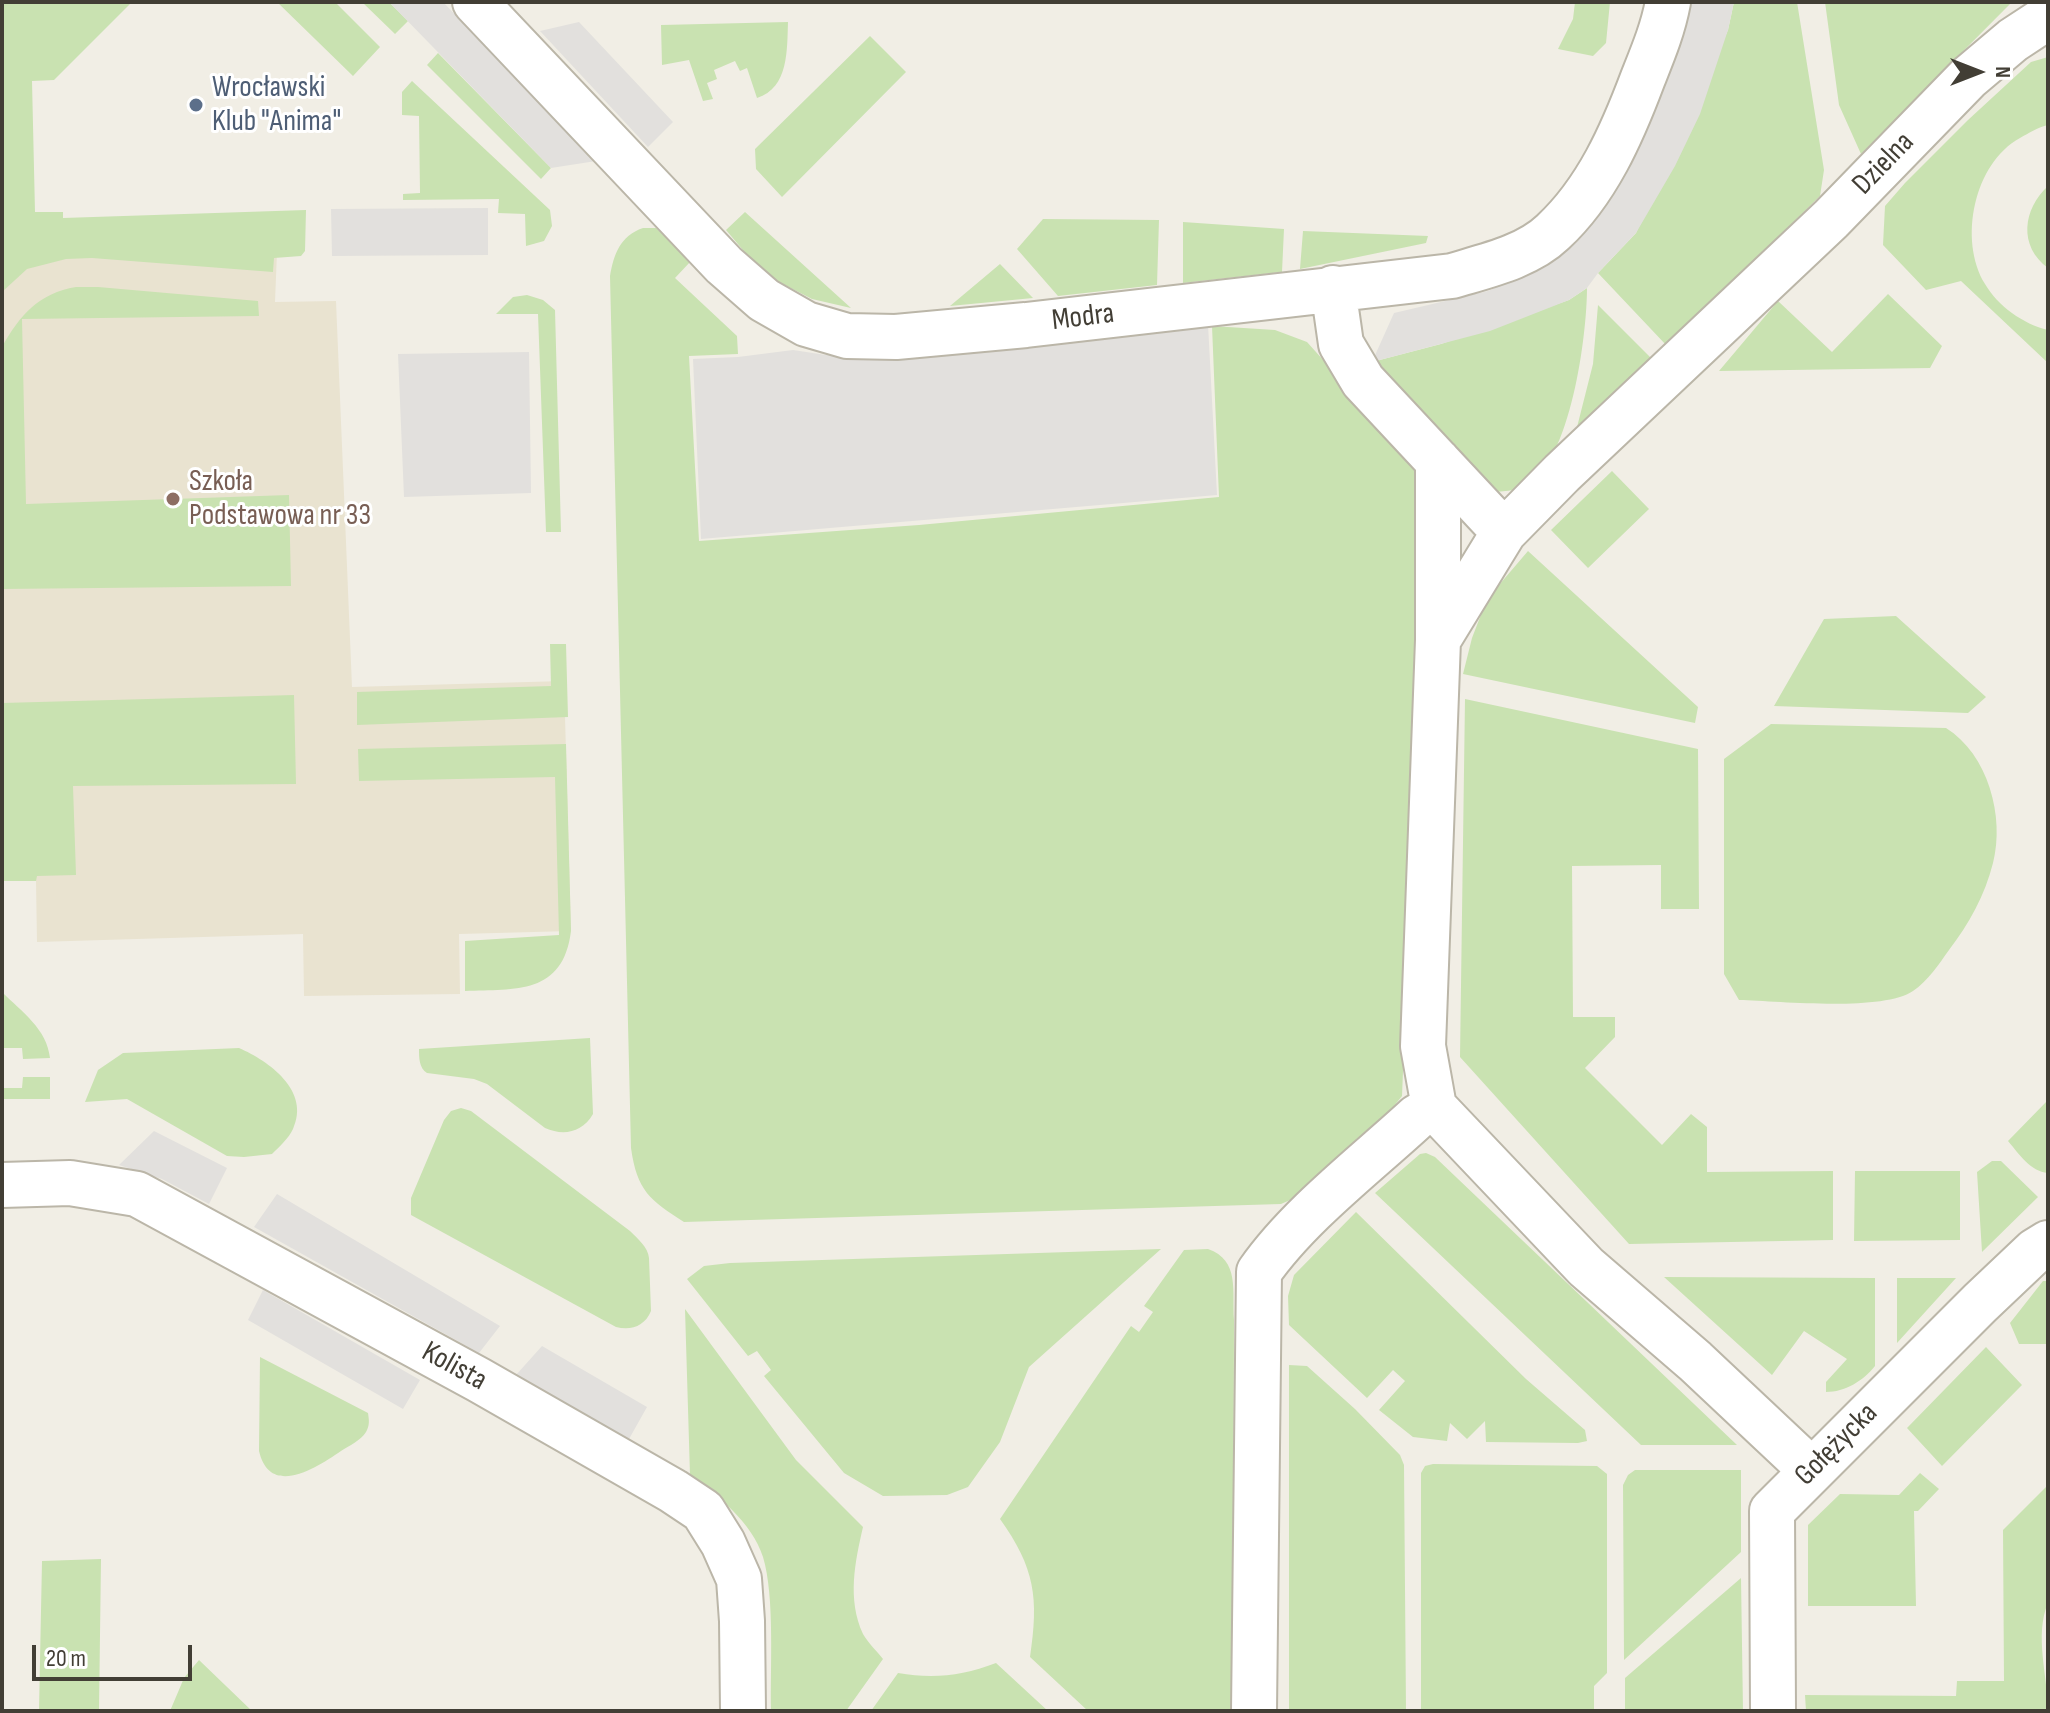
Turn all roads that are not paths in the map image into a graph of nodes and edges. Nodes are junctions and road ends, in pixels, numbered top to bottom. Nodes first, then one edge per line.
1 (475, 2) edge
2 (1668, 2) edge
3 (2048, 17) edge
4 (1333, 288) junction
5 (1438, 461) junction
6 (1504, 532) junction
7 (1438, 640) junction
8 (1434, 1107) junction
9 (2, 1185) edge
10 (2048, 1243) edge
11 (1811, 1470) junction
12 (743, 1711) edge
13 (1254, 1711) edge
14 (1773, 1711) edge

1 - 4 street, Modra
2 - 4 street, Modra
3 - 6 street, Dzielna
4 - 5 street
5 - 6 street
5 - 7 street
6 - 7 street, Dzielna
7 - 8 street
8 - 11 street
8 - 13 street
9 - 12 street, Kolista
10 - 11 street, Gołężycka
11 - 14 street, Gołężycka

